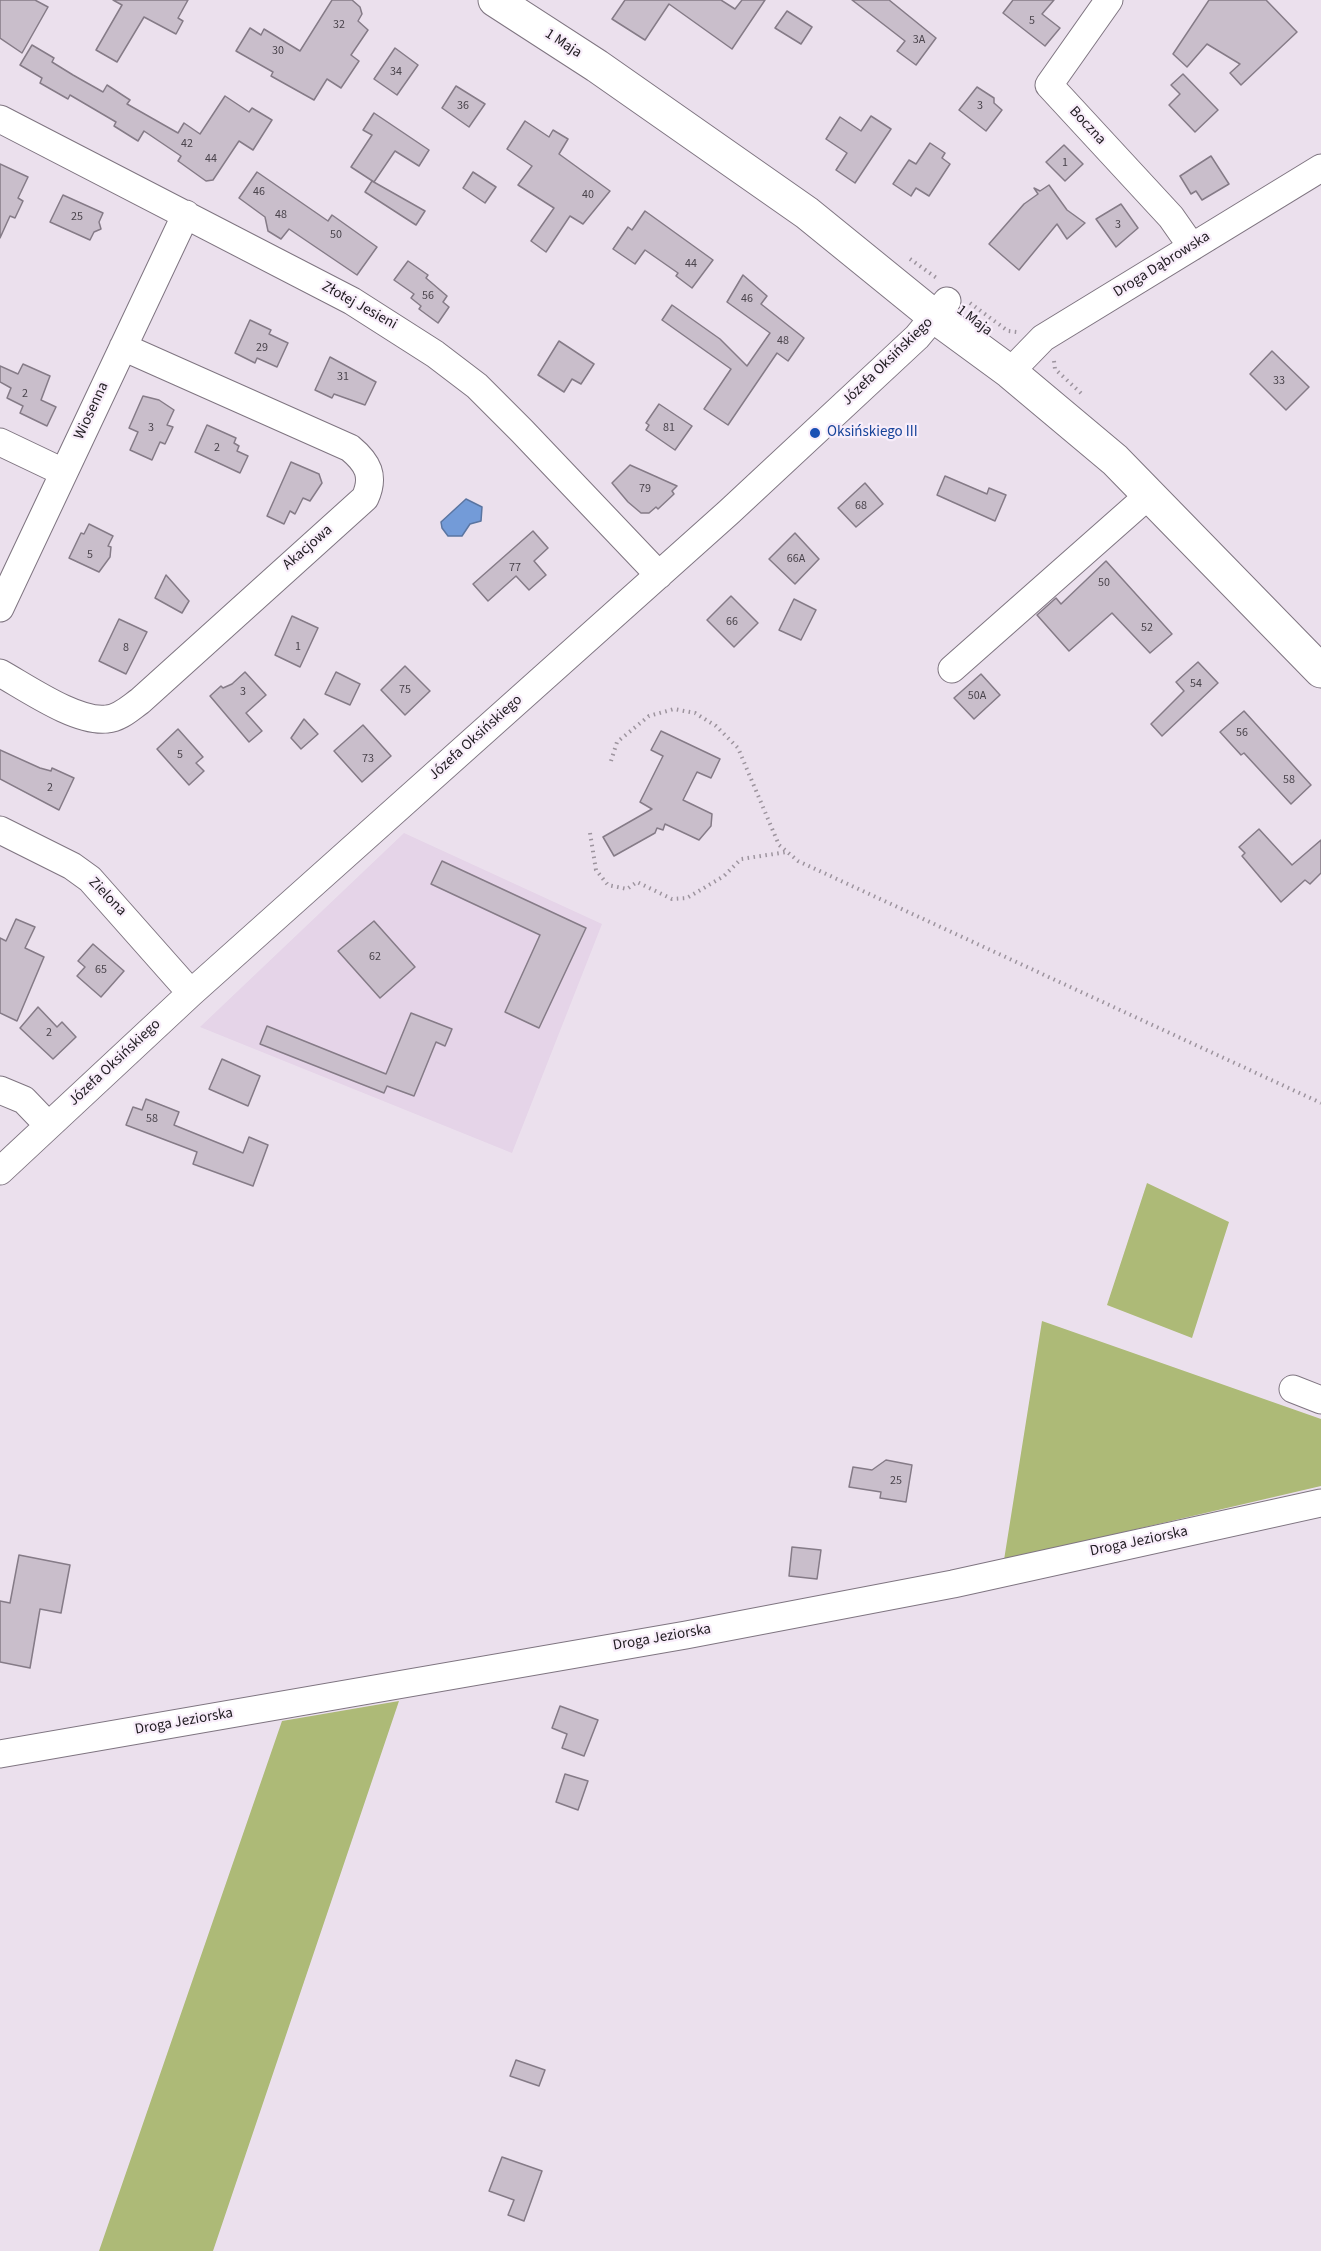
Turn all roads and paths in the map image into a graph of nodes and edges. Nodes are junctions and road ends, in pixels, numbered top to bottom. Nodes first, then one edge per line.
1 (495, 0) edge
2 (1109, 0) edge
3 (0, 118) edge
4 (1321, 168) edge
5 (186, 214) junction
6 (1192, 247) junction
7 (941, 309) junction
8 (123, 347) junction
9 (1016, 365) junction
10 (0, 442) edge
11 (63, 472) junction
12 (1149, 495) junction
13 (659, 575) junction
14 (0, 608) edge
15 (952, 669) dead end
16 (1321, 671) edge
17 (0, 673) edge
18 (612, 761) dead end
19 (0, 830) edge
20 (590, 833) dead end
21 (788, 852) junction
22 (191, 993) junction
23 (0, 1089) edge
24 (1321, 1103) edge
25 (48, 1125) junction
26 (0, 1171) edge
27 (1293, 1389) dead end
28 (1321, 1400) edge
29 (1321, 1503) edge
30 (0, 1754) edge

1 - 7 main road, 1 Maja
2 - 6 street, Boczna
3 - 5 street, Złotej Jesieni
4 - 6 street, Droga Dąbrowska
5 - 8 street, Wiosenna
5 - 13 street, Złotej Jesieni
6 - 9 street, Droga Dąbrowska
7 - 9 main road, 1 Maja
7 - 13 street, Józefa Oksińskiego
8 - 11 street, Wiosenna
8 - 17 street, Akacjowa
9 - 12 main road, 1 Maja
10 - 11 street
11 - 14 street, Wiosenna
12 - 15 street
12 - 16 main road, 1 Maja
13 - 22 street, Józefa Oksińskiego
18 - 21 path
19 - 22 street, Zielona
20 - 21 path
21 - 24 path
22 - 25 street, Józefa Oksińskiego
23 - 25 street
25 - 26 street, Józefa Oksińskiego
27 - 28 street
29 - 30 street, Droga Jeziorska

